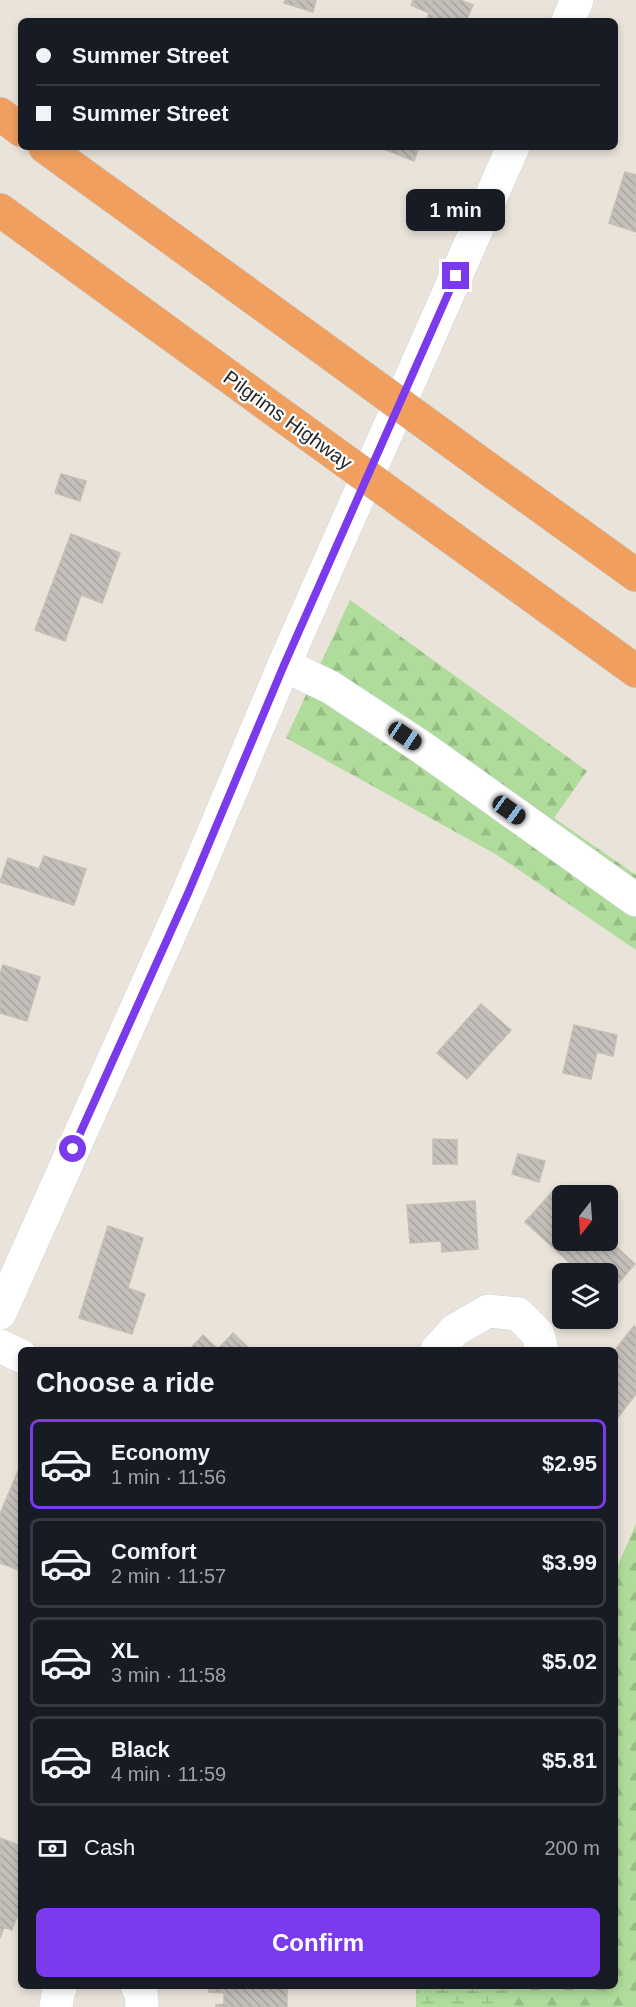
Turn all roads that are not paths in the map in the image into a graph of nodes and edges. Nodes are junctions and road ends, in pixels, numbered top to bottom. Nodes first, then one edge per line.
1 (577, 0) edge
2 (569, 18) edge
3 (0, 114) edge
4 (18, 128) edge
5 (49, 150) edge
6 (512, 150) edge
7 (0, 210) edge
8 (636, 575) edge
9 (284, 665) junction
10 (636, 671) edge
11 (636, 900) edge
12 (0, 1313) edge
13 (0, 1346) edge
14 (440, 1347) edge
15 (541, 1347) edge
16 (18, 1355) edge
17 (60, 1989) edge
18 (139, 1989) edge
19 (56, 2007) edge
20 (142, 2007) edge

1 - 2 street
3 - 4 highway
5 - 8 highway, bridge
6 - 9 street
7 - 10 highway, Pilgrims Highway, bridge
9 - 11 street
9 - 12 street
13 - 16 street
14 - 15 street
17 - 19 street
18 - 20 street

